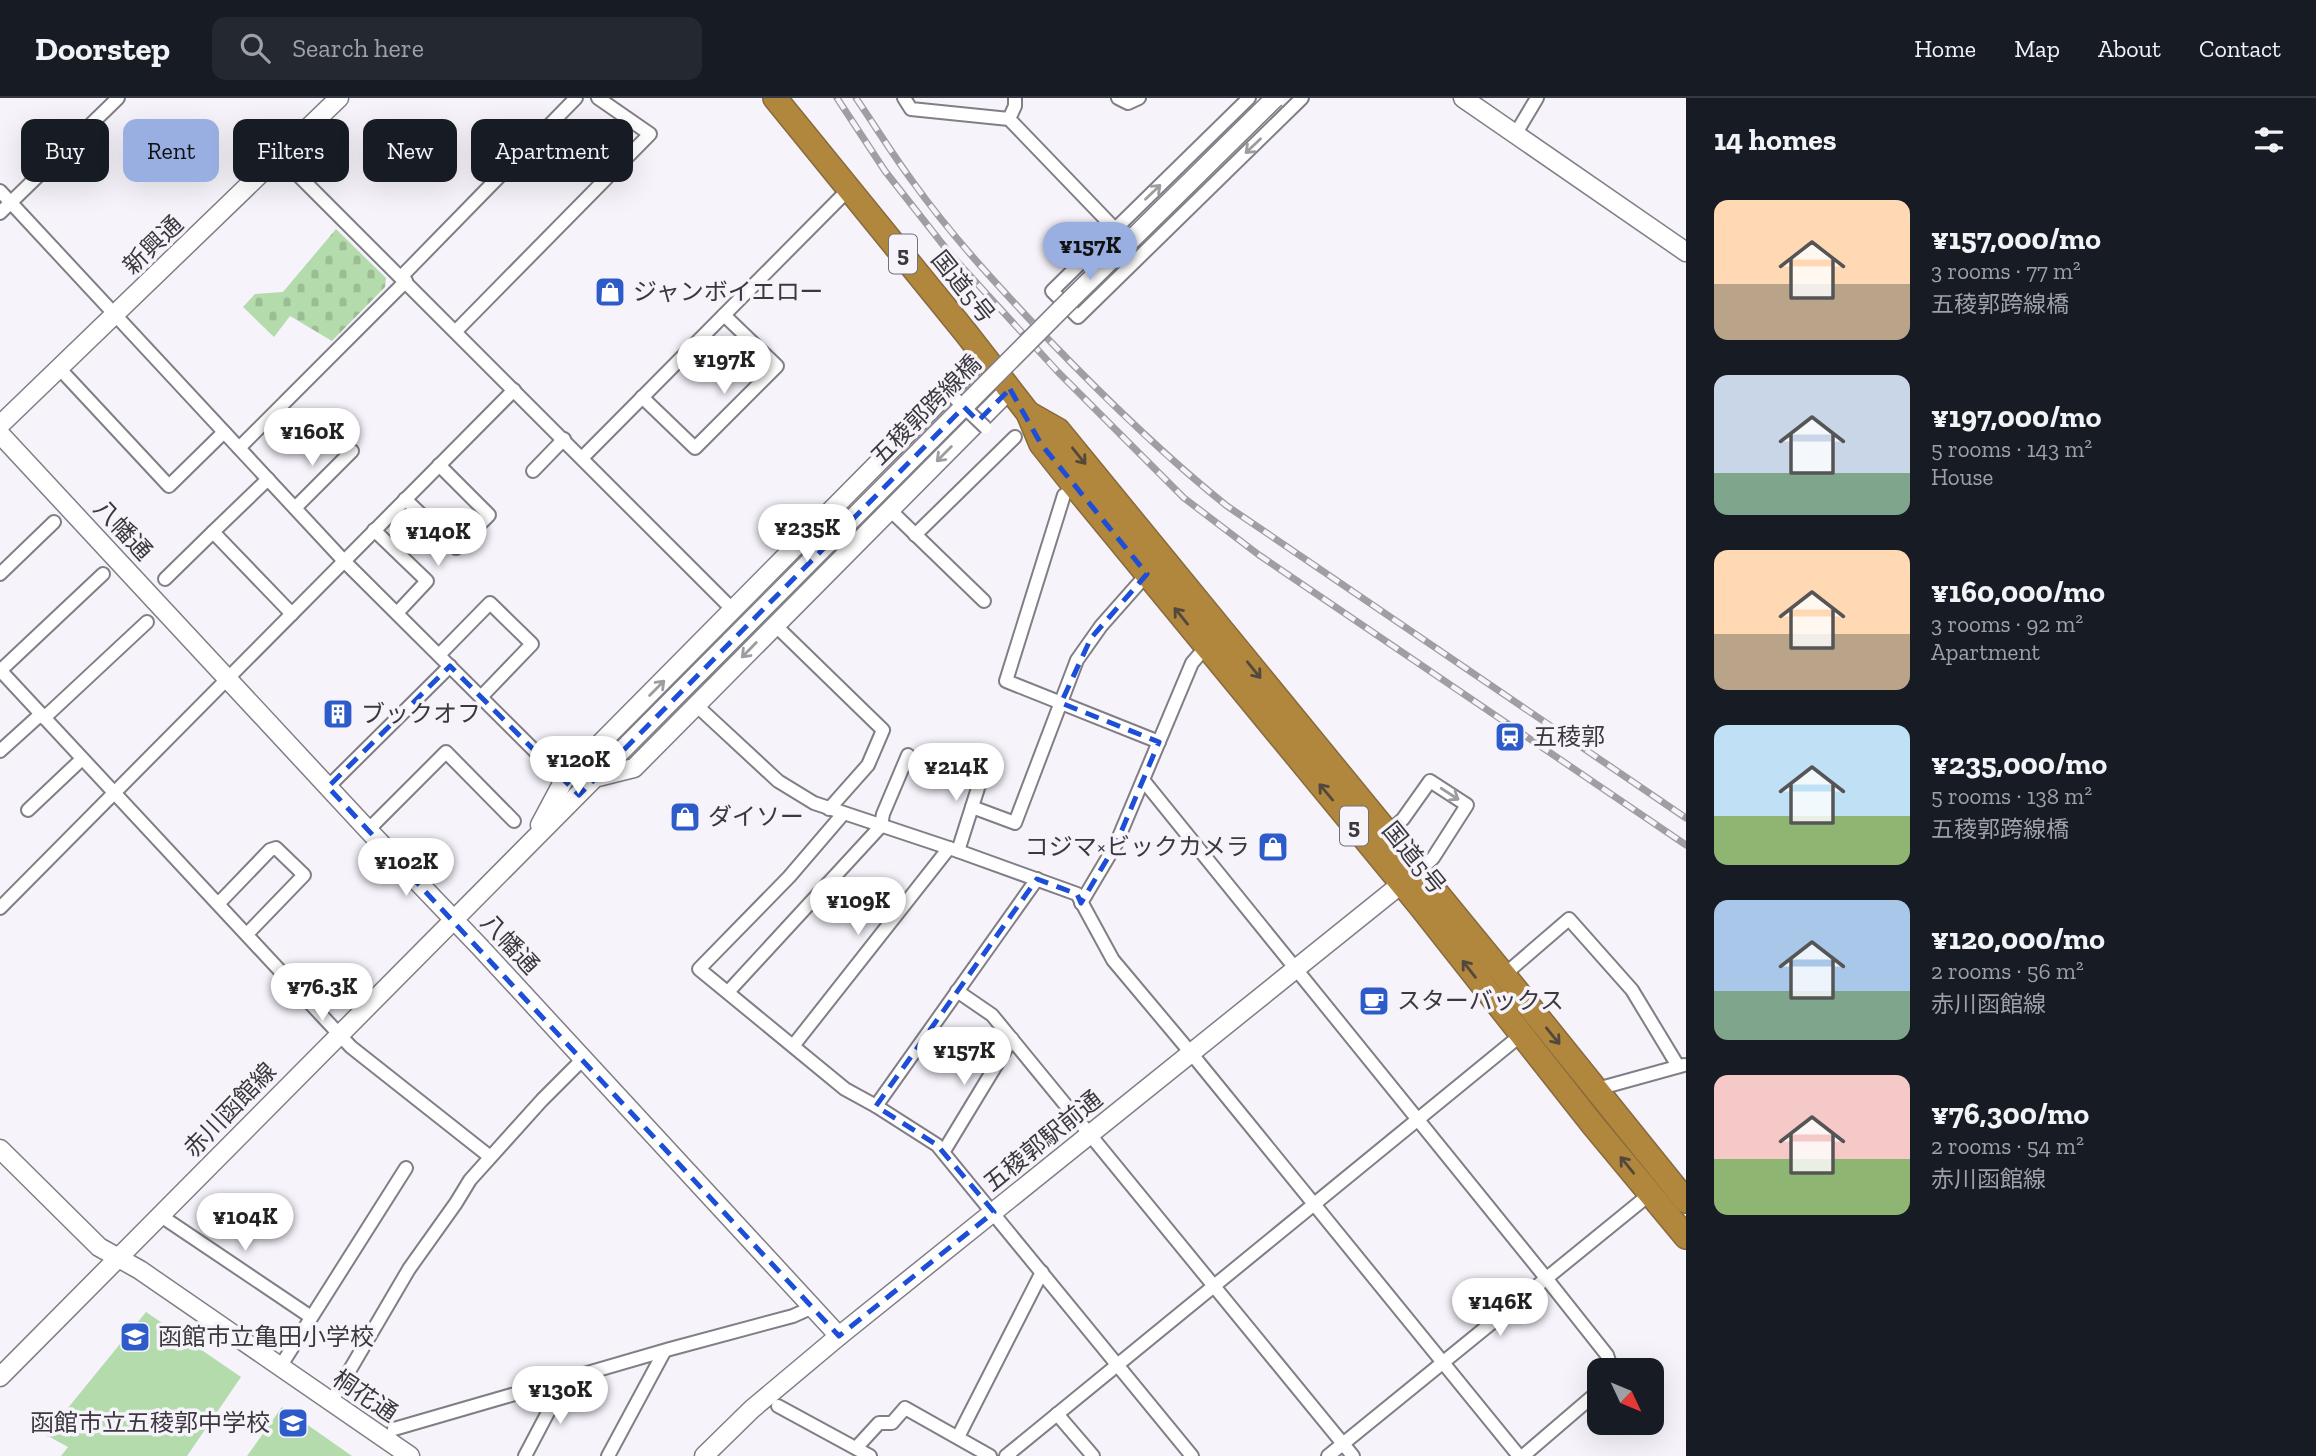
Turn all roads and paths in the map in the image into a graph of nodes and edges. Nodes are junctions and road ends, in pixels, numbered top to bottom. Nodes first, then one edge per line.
1 (118, 98) edge
2 (339, 98) edge
3 (576, 98) edge
4 (598, 98) edge
5 (775, 98) edge
6 (904, 98) edge
7 (1015, 98) edge
8 (1118, 98) edge
9 (1139, 98) edge
10 (1249, 98) edge
11 (1275, 98) edge
12 (1302, 98) edge
13 (1463, 98) edge
14 (1537, 98) edge
15 (318, 119) edge
16 (1009, 119) junction
17 (1515, 135) junction
18 (254, 182) edge
19 (305, 182) edge
20 (849, 189) junction
21 (0, 191) edge
22 (11, 203) junction
23 (0, 214) edge
24 (1115, 229) junction
25 (1686, 252) edge
26 (403, 279) junction
27 (115, 315) junction
28 (724, 315) junction
29 (456, 331) junction
30 (984, 356) junction
31 (59, 368) junction
32 (942, 386) dead end
33 (1010, 389) junction
34 (514, 390) junction
35 (642, 397) junction
36 (1028, 412) junction
37 (0, 425) edge
38 (985, 427) dead end
39 (224, 432) junction
40 (0, 434) edge
41 (1014, 437) dead end
42 (564, 439) junction
43 (239, 448) junction
44 (352, 452) dead end
45 (583, 457) junction
46 (439, 466) junction
47 (533, 471) dead end
48 (268, 479) junction
49 (1064, 495) dead end
50 (405, 499) junction
51 (295, 509) junction
52 (888, 509) junction
53 (54, 522) dead end
54 (374, 530) junction
55 (213, 531) junction
56 (915, 535) junction
57 (344, 561) junction
58 (0, 573) edge
59 (103, 573) dead end
60 (1147, 574) junction
61 (165, 579) dead end
62 (984, 601) dead end
63 (734, 611) junction
64 (397, 613) junction
65 (292, 614) junction
66 (147, 622) dead end
67 (774, 624) junction
68 (1206, 646) junction
69 (439, 655) junction
70 (450, 666) junction
71 (0, 671) edge
72 (228, 679) junction
73 (481, 697) junction
74 (674, 698) joint
75 (1060, 703) junction
76 (696, 705) junction
77 (43, 716) junction
78 (1159, 742) junction
79 (0, 751) edge
80 (908, 755) dead end
81 (82, 759) junction
82 (985, 766) dead end
83 (596, 778) junction
84 (565, 780) junction
85 (1143, 780) junction
86 (328, 787) junction
87 (115, 793) junction
88 (972, 807) junction
89 (829, 809) junction
90 (29, 810) dead end
91 (843, 814) junction
92 (514, 821) dead end
93 (881, 826) junction
94 (368, 830) junction
95 (1387, 833) junction
96 (530, 843) junction
97 (953, 849) junction
98 (1410, 878) junction
99 (1037, 879) junction
100 (2, 902) edge
101 (1082, 902) junction
102 (219, 903) junction
103 (452, 919) junction
104 (247, 934) junction
105 (1297, 968) junction
106 (1504, 975) junction
107 (957, 991) junction
108 (728, 992) junction
109 (340, 1033) junction
110 (1521, 1035) junction
111 (1012, 1039) junction
112 (793, 1046) junction
113 (1191, 1053) junction
114 (583, 1059) junction
115 (1682, 1065) edge
116 (1597, 1089) junction
117 (876, 1106) junction
118 (1418, 1119) junction
119 (1091, 1134) junction
120 (0, 1149) edge
121 (944, 1151) junction
122 (489, 1156) junction
123 (406, 1168) dead end
124 (1650, 1194) junction
125 (1686, 1201) edge
126 (1314, 1205) junction
127 (994, 1212) junction
128 (161, 1216) junction
129 (1686, 1237) edge
130 (119, 1259) junction
131 (1042, 1272) junction
132 (1546, 1278) junction
133 (1214, 1286) junction
134 (813, 1307) junction
135 (311, 1317) junction
136 (839, 1336) junction
137 (664, 1352) junction
138 (1608, 1358) edge
139 (1442, 1363) junction
140 (1118, 1365) junction
141 (280, 1367) junction
142 (0, 1377) edge
143 (565, 1380) junction
144 (1587, 1401) edge
145 (331, 1402) junction
146 (778, 1406) dead end
147 (1057, 1414) junction
148 (394, 1429) dead end
149 (958, 1437) junction
150 (1343, 1444) junction
151 (856, 1448) junction
152 (410, 1456) edge
153 (526, 1456) edge
154 (608, 1456) edge
155 (704, 1456) edge
156 (870, 1456) edge
157 (990, 1456) edge
158 (1006, 1456) edge
159 (1093, 1456) edge
160 (1192, 1456) edge
161 (1328, 1456) edge
162 (1353, 1456) edge
163 (1521, 1456) edge

1 - 22 street
2 - 15 street, 新興通
3 - 26 street
4 - 29 street
5 - 20 highway, 国道5号 / 5
6 - 16 street
7 - 16 street
8 - 9 street
24 -> 10 street
11 - 74 street, 五稜郭跨線橋, bridge
12 -> 24 street
13 - 17 street
14 - 17 street
16 - 24 street
17 - 25 street
18 - 27 street, 新興通
19 - 26 street
20 - 28 street
20 - 30 highway, 国道5号 / 5
21 - 22 street
22 - 23 street
22 - 27 street
26 - 29 street
26 - 43 street
27 - 31 street, 新興通
27 - 39 street
28 - 35 street
28 - 35 street
29 - 34 street
30 - 33 highway, 国道5号 / 5
30 - 63 street
31 - 37 street, 新興通
31 - 39 street
32 - 38 street, bridge
33 - 36 highway, 国道5号 / 5
33 -> 52 street
34 - 42 street
34 - 46 street
35 - 45 street
36 - 60 highway, 国道5号 / 5
36 -> 95 highway, 国道5号 / 5
39 - 43 street
40 - 72 street, 八幡通
41 - 56 street
42 - 45 street
42 - 47 street
43 - 48 street
44 - 51 street
45 - 63 street
46 - 50 street
46 - 50 street
48 - 51 street
48 - 55 street
49 - 75 street
50 - 54 street
51 - 57 street
52 - 56 street
52 - 67 street
53 - 58 street
54 - 57 street
54 - 64 street
55 - 61 street
55 - 65 street
56 - 62 street
57 - 64 street
57 - 65 street
59 - 71 street
68 -> 60 highway, 国道5号 / 5
60 - 75 street
84 -> 63 street
64 - 69 street
65 - 72 street
66 - 77 street
67 -> 76 street
67 - 89 street
68 - 78 street
98 -> 68 highway, 国道5号 / 5
69 - 70 street
69 - 73 street
70 - 73 street
70 - 86 street
71 - 77 street
72 - 86 street, 八幡通
72 - 87 street
73 - 84 street
74 - 83 street, 赤川函館線
75 - 78 street
75 - 88 street
76 - 83 street
76 - 89 street
77 - 79 street
77 - 81 street
78 - 85 street
80 - 93 street
81 - 87 street
81 - 90 street
82 - 88 street
83 - 96 street, 赤川函館線
84 - 96 street
85 - 101 street
85 - 105 street
86 - 94 street, 八幡通
87 - 100 street
87 - 102 street
88 - 97 street
89 - 91 street
91 - 93 street
91 - 108 street
92 - 94 street
93 - 97 street
93 - 108 street
94 - 103 street, 八幡通
95 - 98 highway, 国道5号 / 5
95 -> 98 street
96 - 103 street, 赤川函館線
97 - 99 street
97 - 112 street
98 - 105 street, 五稜郭駅前通
98 - 106 highway, 国道5号 / 5
110 -> 98 highway, 国道5号 / 5
99 - 101 street
99 - 107 street
101 - 113 street
102 - 104 street
102 - 104 street
103 - 109 street, 赤川函館線
103 - 114 street, 八幡通
104 - 109 street
105 - 113 street, 五稜郭駅前通
105 - 118 street
106 - 115 street
106 -> 116 highway, 国道5号 / 5
107 - 111 street
107 - 117 street
108 - 112 street
109 - 122 street
109 - 128 street, 赤川函館線
110 - 118 street
124 -> 110 highway, 国道5号 / 5
111 - 119 street
111 - 121 street
112 - 117 street
113 - 119 street, 五稜郭駅前通
113 - 126 street
114 - 122 street
114 - 134 street, 八幡通
115 - 116 street
116 - 125 highway, 国道5号 / 5
117 - 121 street
118 - 126 street
118 - 132 street
119 - 127 street, 五稜郭駅前通
119 - 133 street
120 - 130 street, 桐花通
121 - 127 street
122 - 145 street
123 - 135 street
124 - 129 highway, 国道5号 / 5
124 - 132 street
126 - 133 street
126 - 139 street
127 - 131 street
127 - 136 street, 五稜郭駅前通
128 - 130 street, 赤川函館線
128 - 135 street
130 - 141 street, 桐花通
130 - 142 street, 赤川函館線
131 - 140 street
131 - 149 street
132 - 138 street
132 - 139 street
133 - 140 street
133 - 150 street
134 - 136 street, 八幡通
134 - 137 street
135 - 141 street
136 - 155 street, 五稜郭駅前通
137 - 143 street
137 - 154 street
139 - 150 street
139 - 163 street
140 - 147 street
140 - 160 street
141 - 145 street, 桐花通
143 - 148 street
143 - 153 street
144 - 163 street
145 - 152 street, 桐花通
146 - 151 street
147 - 158 street
147 - 159 street
149 - 151 street
149 - 157 street
150 - 161 street
150 - 162 street
151 - 156 street

